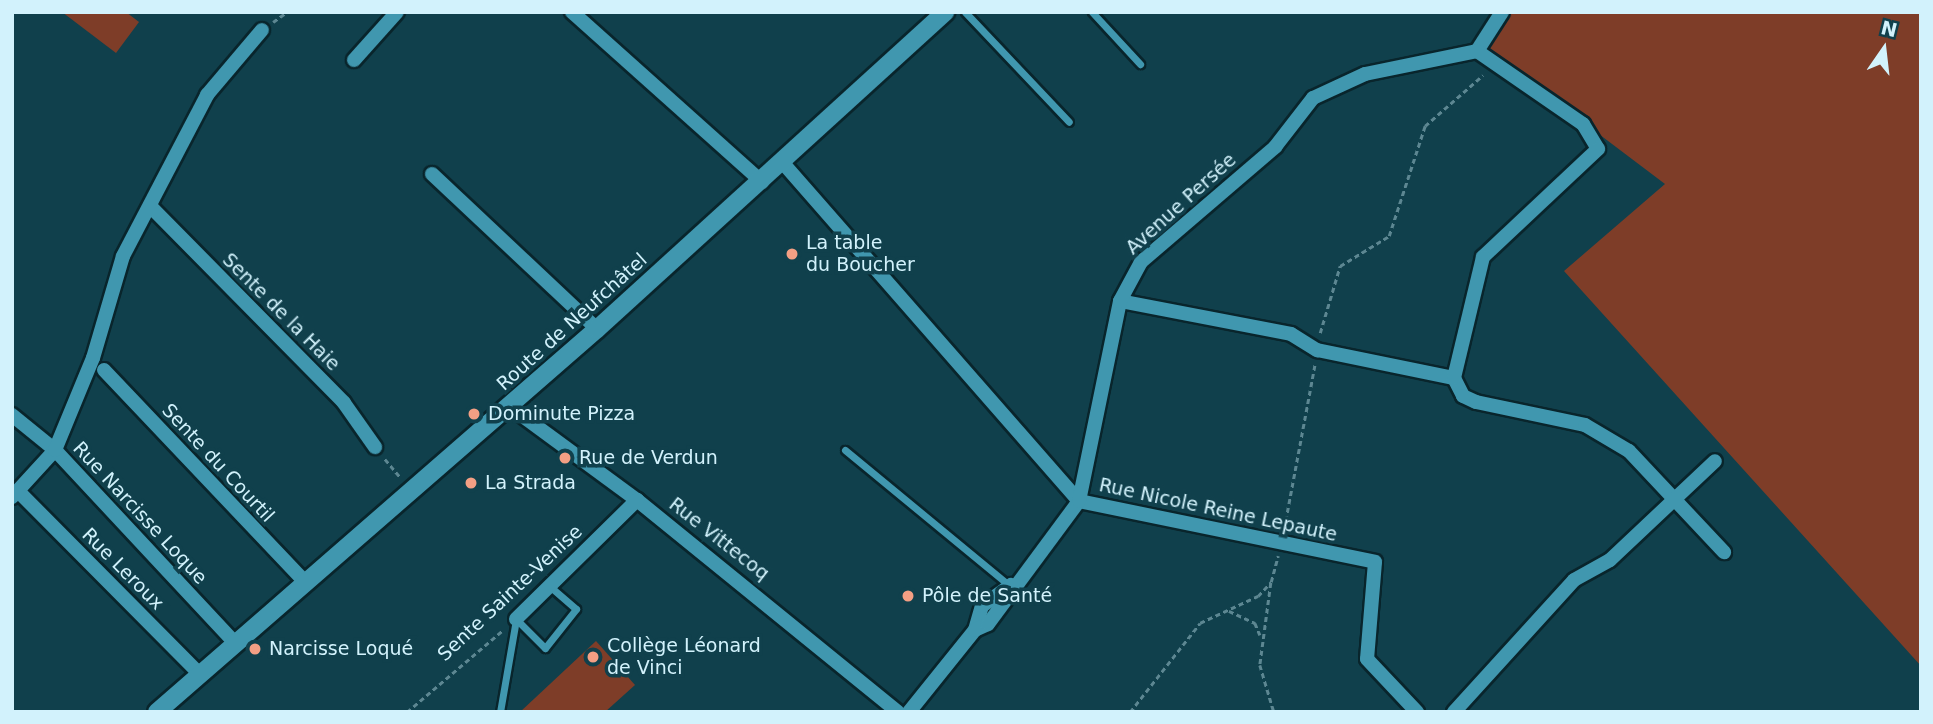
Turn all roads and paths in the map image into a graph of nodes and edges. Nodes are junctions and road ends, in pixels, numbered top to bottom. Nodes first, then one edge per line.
1 (397, 12) edge
2 (572, 12) edge
3 (945, 12) edge
4 (965, 12) edge
5 (1092, 12) edge
6 (1502, 12) edge
7 (262, 30) dead end
8 (1477, 51) junction
9 (354, 60) dead end
10 (1140, 64) dead end
11 (1500, 64) junction
12 (1069, 122) dead end
13 (783, 163) junction
14 (432, 174) dead end
15 (762, 182) junction
16 (153, 209) junction
17 (1120, 301) junction
18 (597, 329) junction
19 (1317, 350) junction
20 (104, 370) dead end
21 (1454, 378) junction
22 (509, 407) junction
23 (12, 415) edge
24 (376, 447) joint
25 (55, 450) junction
26 (845, 450) dead end
27 (1715, 461) dead end
28 (413, 490) junction
29 (15, 494) edge
30 (1675, 498) junction
31 (637, 500) junction
32 (1079, 501) junction
33 (1282, 541) junction
34 (1724, 552) dead end
35 (305, 582) junction
36 (1271, 582) junction
37 (1011, 585) junction
38 (550, 586) junction
39 (1229, 611) junction
40 (516, 619) junction
41 (1261, 637) junction
42 (235, 643) junction
43 (200, 674) junction
44 (157, 712) edge
45 (407, 712) edge
46 (500, 712) edge
47 (898, 712) edge
48 (909, 712) edge
49 (1130, 712) edge
50 (1274, 712) edge
51 (1417, 712) edge
52 (1454, 712) edge

1 - 9 street
2 - 15 street
3 - 13 main road, Route de Neufchâtel
4 - 12 lane
5 - 10 lane
6 - 8 street
7 - 16 street
8 - 11 street
8 - 17 street, Avenue Persée
11 - 19 path
11 - 21 street
13 - 15 main road, Route de Neufchâtel
13 - 32 street, Rue Nicole Reine Lepaute
14 - 18 street
15 - 18 main road, Route de Neufchâtel
16 - 24 street, Sente de la Haie
16 - 25 street
17 - 19 street
17 - 32 street, Avenue Persée
18 - 22 main road, Route de Neufchâtel
19 - 21 street
19 - 33 path
20 - 35 street, Sente du Courtil
21 - 30 street
22 - 28 main road, Route de Neufchâtel
22 - 31 street, Rue Vittecoq
23 - 25 street, Rue Narcisse Loque
24 - 28 path
25 - 29 street
25 - 42 street, Rue Narcisse Loque
26 - 37 lane
27 - 30 street
28 - 35 main road, Route de Neufchâtel
29 - 43 street, Rue Leroux
30 - 34 street
30 - 52 street
31 - 38 street, Sente Sainte-Venise
31 - 47 street, Rue Vittecoq
32 - 33 street, Rue Nicole Reine Lepaute
32 - 37 street, Avenue Persée
33 - 36 path
33 - 51 street, Rue Nicole Reine Lepaute
35 - 42 main road, Route de Neufchâtel
36 - 39 path
36 - 41 path
37 - 48 street, Avenue Persée
38 - 40 street, Sente Sainte-Venise
38 - 40 lane
39 - 41 path
39 - 49 path
40 - 45 path, Sente Sainte-Venise
40 - 46 lane
41 - 50 path
42 - 43 main road, Route de Neufchâtel
43 - 44 main road, Route de Neufchâtel

